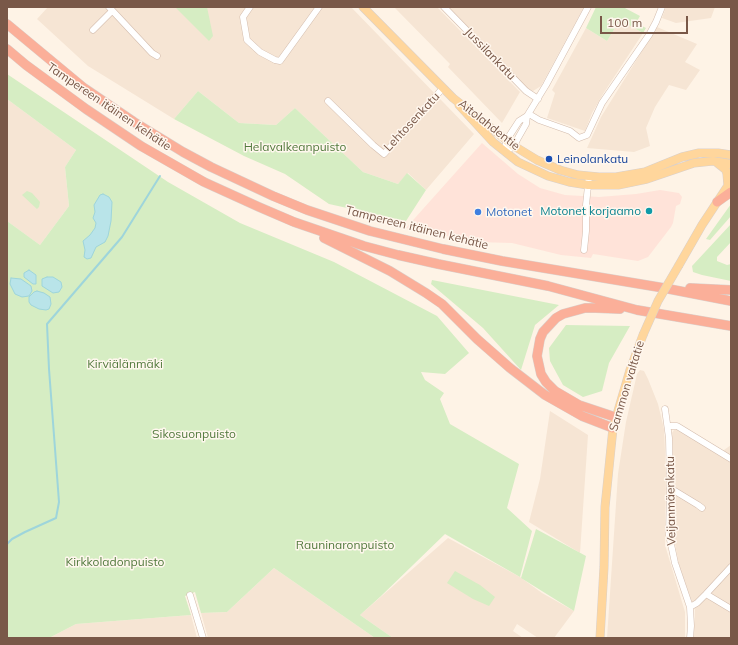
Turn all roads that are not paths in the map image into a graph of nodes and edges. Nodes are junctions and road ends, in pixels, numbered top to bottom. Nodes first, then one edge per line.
1 (250, 7) edge
2 (320, 7) edge
3 (363, 7) edge
4 (444, 7) edge
5 (588, 7) edge
6 (662, 7) edge
7 (110, 9) edge
8 (7, 24) edge
9 (93, 30) dead end
10 (7, 49) edge
11 (157, 56) dead end
12 (444, 88) junction
13 (453, 98) junction
14 (538, 99) junction
15 (328, 101) dead end
16 (528, 115) junction
17 (510, 144) junction
18 (505, 152) junction
19 (731, 155) edge
20 (713, 161) junction
21 (731, 164) edge
22 (589, 181) junction
23 (730, 186) edge
24 (717, 202) joint
25 (294, 222) junction
26 (584, 250) dead end
27 (664, 288) junction
28 (731, 290) edge
29 (731, 301) edge
30 (637, 310) junction
31 (731, 326) edge
32 (665, 409) dead end
33 (615, 417) junction
34 (668, 426) junction
35 (613, 428) junction
36 (731, 459) edge
37 (670, 488) junction
38 (702, 508) dead end
39 (731, 567) edge
40 (706, 594) junction
41 (190, 595) dead end
42 (690, 606) junction
43 (731, 609) edge
44 (203, 638) edge
45 (600, 638) edge
46 (690, 638) edge

1 - 2 street
3 - 12 main road, Aitolahdentie
4 - 14 street, Jussilankatu
5 - 14 street
6 - 16 street
7 - 9 street
7 - 11 street
8 - 27 highway, Tampereen itäinen kehätie
10 - 25 highway, Tampereen itäinen kehätie
12 - 13 main road, Aitolahdentie
12 - 15 street, Lehtosenkatu
13 - 17 main road, Aitolahdentie
13 - 18 main road, Aitolahdentie
14 - 16 street
16 - 17 street
17 - 18 street
17 - 22 main road, Aitolahdentie
18 - 22 main road, Aitolahdentie
19 - 22 main road, Aitolahdentie
20 - 21 main road, Aitolahdentie
20 - 22 main road, Aitolahdentie
20 - 23 main road
22 - 26 street
23 - 24 highway
24 - 33 main road, Sammon valtatie, bridge
25 - 30 highway, Tampereen itäinen kehätie
25 - 35 highway
27 - 28 highway
27 - 29 highway, Tampereen itäinen kehätie
30 - 31 highway, Tampereen itäinen kehätie
30 - 33 highway
32 - 34 street, Veijanmäenkatu
33 - 35 main road, Sammon valtatie
34 - 36 street
34 - 37 street, Veijanmäenkatu
35 - 45 main road, Sammon valtatie
37 - 38 street
37 - 42 street, Veijanmäenkatu
39 - 40 street
40 - 42 street
40 - 43 street
41 - 44 street
42 - 46 street, Veijanmäenkatu

